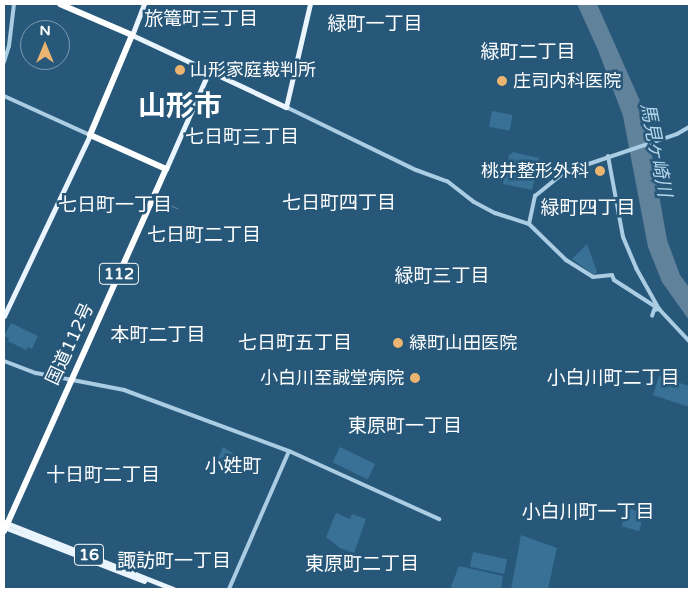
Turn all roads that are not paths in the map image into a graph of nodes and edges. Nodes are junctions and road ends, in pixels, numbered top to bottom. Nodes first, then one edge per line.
1 (14, 4) edge
2 (60, 4) edge
3 (144, 4) edge
4 (310, 4) edge
5 (132, 35) junction
6 (4, 62) edge
7 (209, 71) junction
8 (4, 96) edge
9 (286, 107) junction
10 (689, 127) edge
11 (90, 135) junction
12 (608, 156) junction
13 (166, 169) junction
14 (529, 224) junction
15 (649, 296) junction
16 (642, 298) junction
17 (659, 309) junction
18 (4, 316) edge
19 (652, 316) dead end
20 (689, 341) edge
21 (4, 361) edge
22 (71, 379) junction
23 (290, 451) junction
24 (439, 519) dead end
25 (5, 526) edge
26 (163, 589) edge
27 (173, 589) edge
28 (229, 589) edge

1 - 6 street
2 - 5 highway
3 - 5 main road
4 - 9 main road
5 - 7 main road
5 - 11 highway
7 - 9 main road
7 - 13 main road
8 - 11 street
9 - 14 street
10 - 12 street
11 - 13 highway
11 - 18 main road
12 - 14 street
12 - 15 street
13 - 22 highway, 国道112号 / 112
14 - 16 street
15 - 16 street
15 - 17 street
16 - 17 street
17 - 19 street
17 - 20 street
21 - 22 street
22 - 23 street
22 - 25 highway, 国道112号 / 112
23 - 24 street
23 - 28 street
25 - 26 main road, 16
25 - 27 main road, 16

